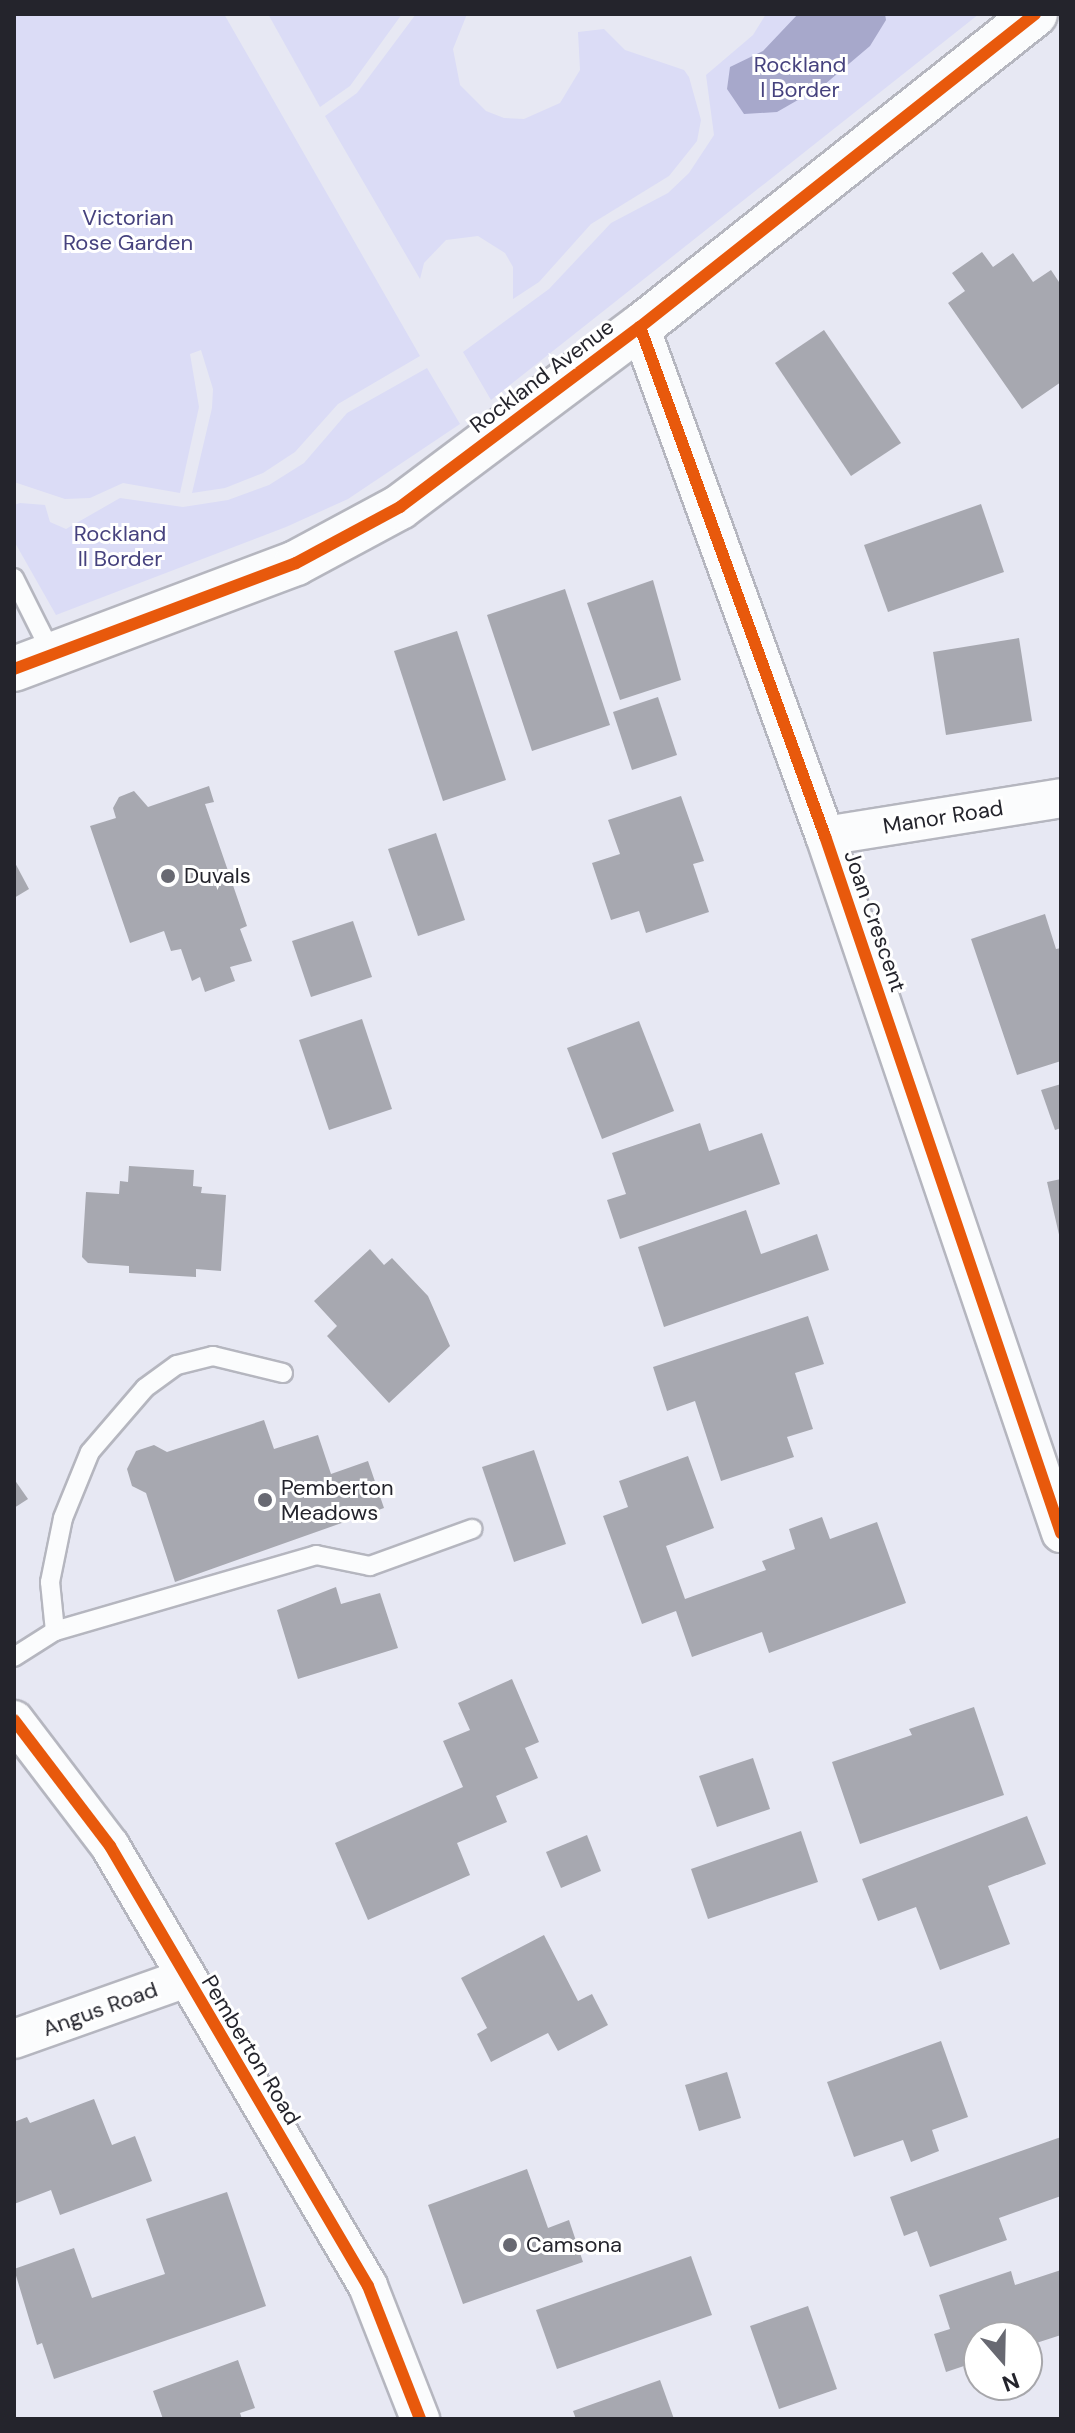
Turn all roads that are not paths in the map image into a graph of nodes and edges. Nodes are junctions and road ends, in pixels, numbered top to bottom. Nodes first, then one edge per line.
1 (1035, 14) edge
2 (640, 327) junction
3 (14, 578) edge
4 (34, 663) edge
5 (1061, 798) edge
6 (825, 836) junction
7 (283, 1373) dead end
8 (1050, 1463) edge
9 (472, 1529) dead end
10 (1061, 1533) edge
11 (55, 1631) junction
12 (14, 1657) edge
13 (14, 1720) edge
14 (186, 1978) junction
15 (14, 2039) edge
16 (420, 2419) edge

1 - 2 street, Rockland Avenue
2 - 4 street, Rockland Avenue
2 - 6 street, Joan Crescent
3 - 4 lane
5 - 6 street, Manor Road
6 - 8 street, Joan Crescent
7 - 11 lane
8 - 10 street, Joan Crescent
9 - 11 lane
11 - 12 lane
13 - 14 street, Pemberton Road
14 - 15 street, Angus Road
14 - 16 street, Pemberton Road

